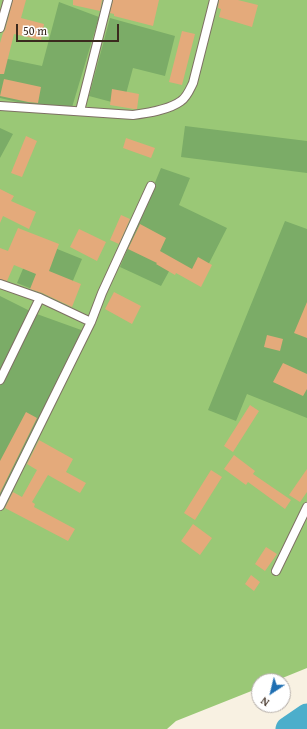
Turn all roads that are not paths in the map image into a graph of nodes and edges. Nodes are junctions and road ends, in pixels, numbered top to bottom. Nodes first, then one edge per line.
1 (8, 0) edge
2 (108, 0) edge
3 (214, 0) edge
4 (0, 28) edge
5 (0, 106) edge
6 (80, 111) junction
7 (151, 186) dead end
8 (0, 284) edge
9 (40, 298) junction
10 (91, 322) junction
11 (0, 380) edge
12 (0, 506) edge
13 (307, 507) edge
14 (276, 571) dead end

1 - 4 lane
2 - 6 lane
3 - 6 lane
5 - 6 lane
7 - 10 lane
8 - 9 lane
9 - 10 lane
9 - 11 lane
10 - 12 lane
13 - 14 lane

